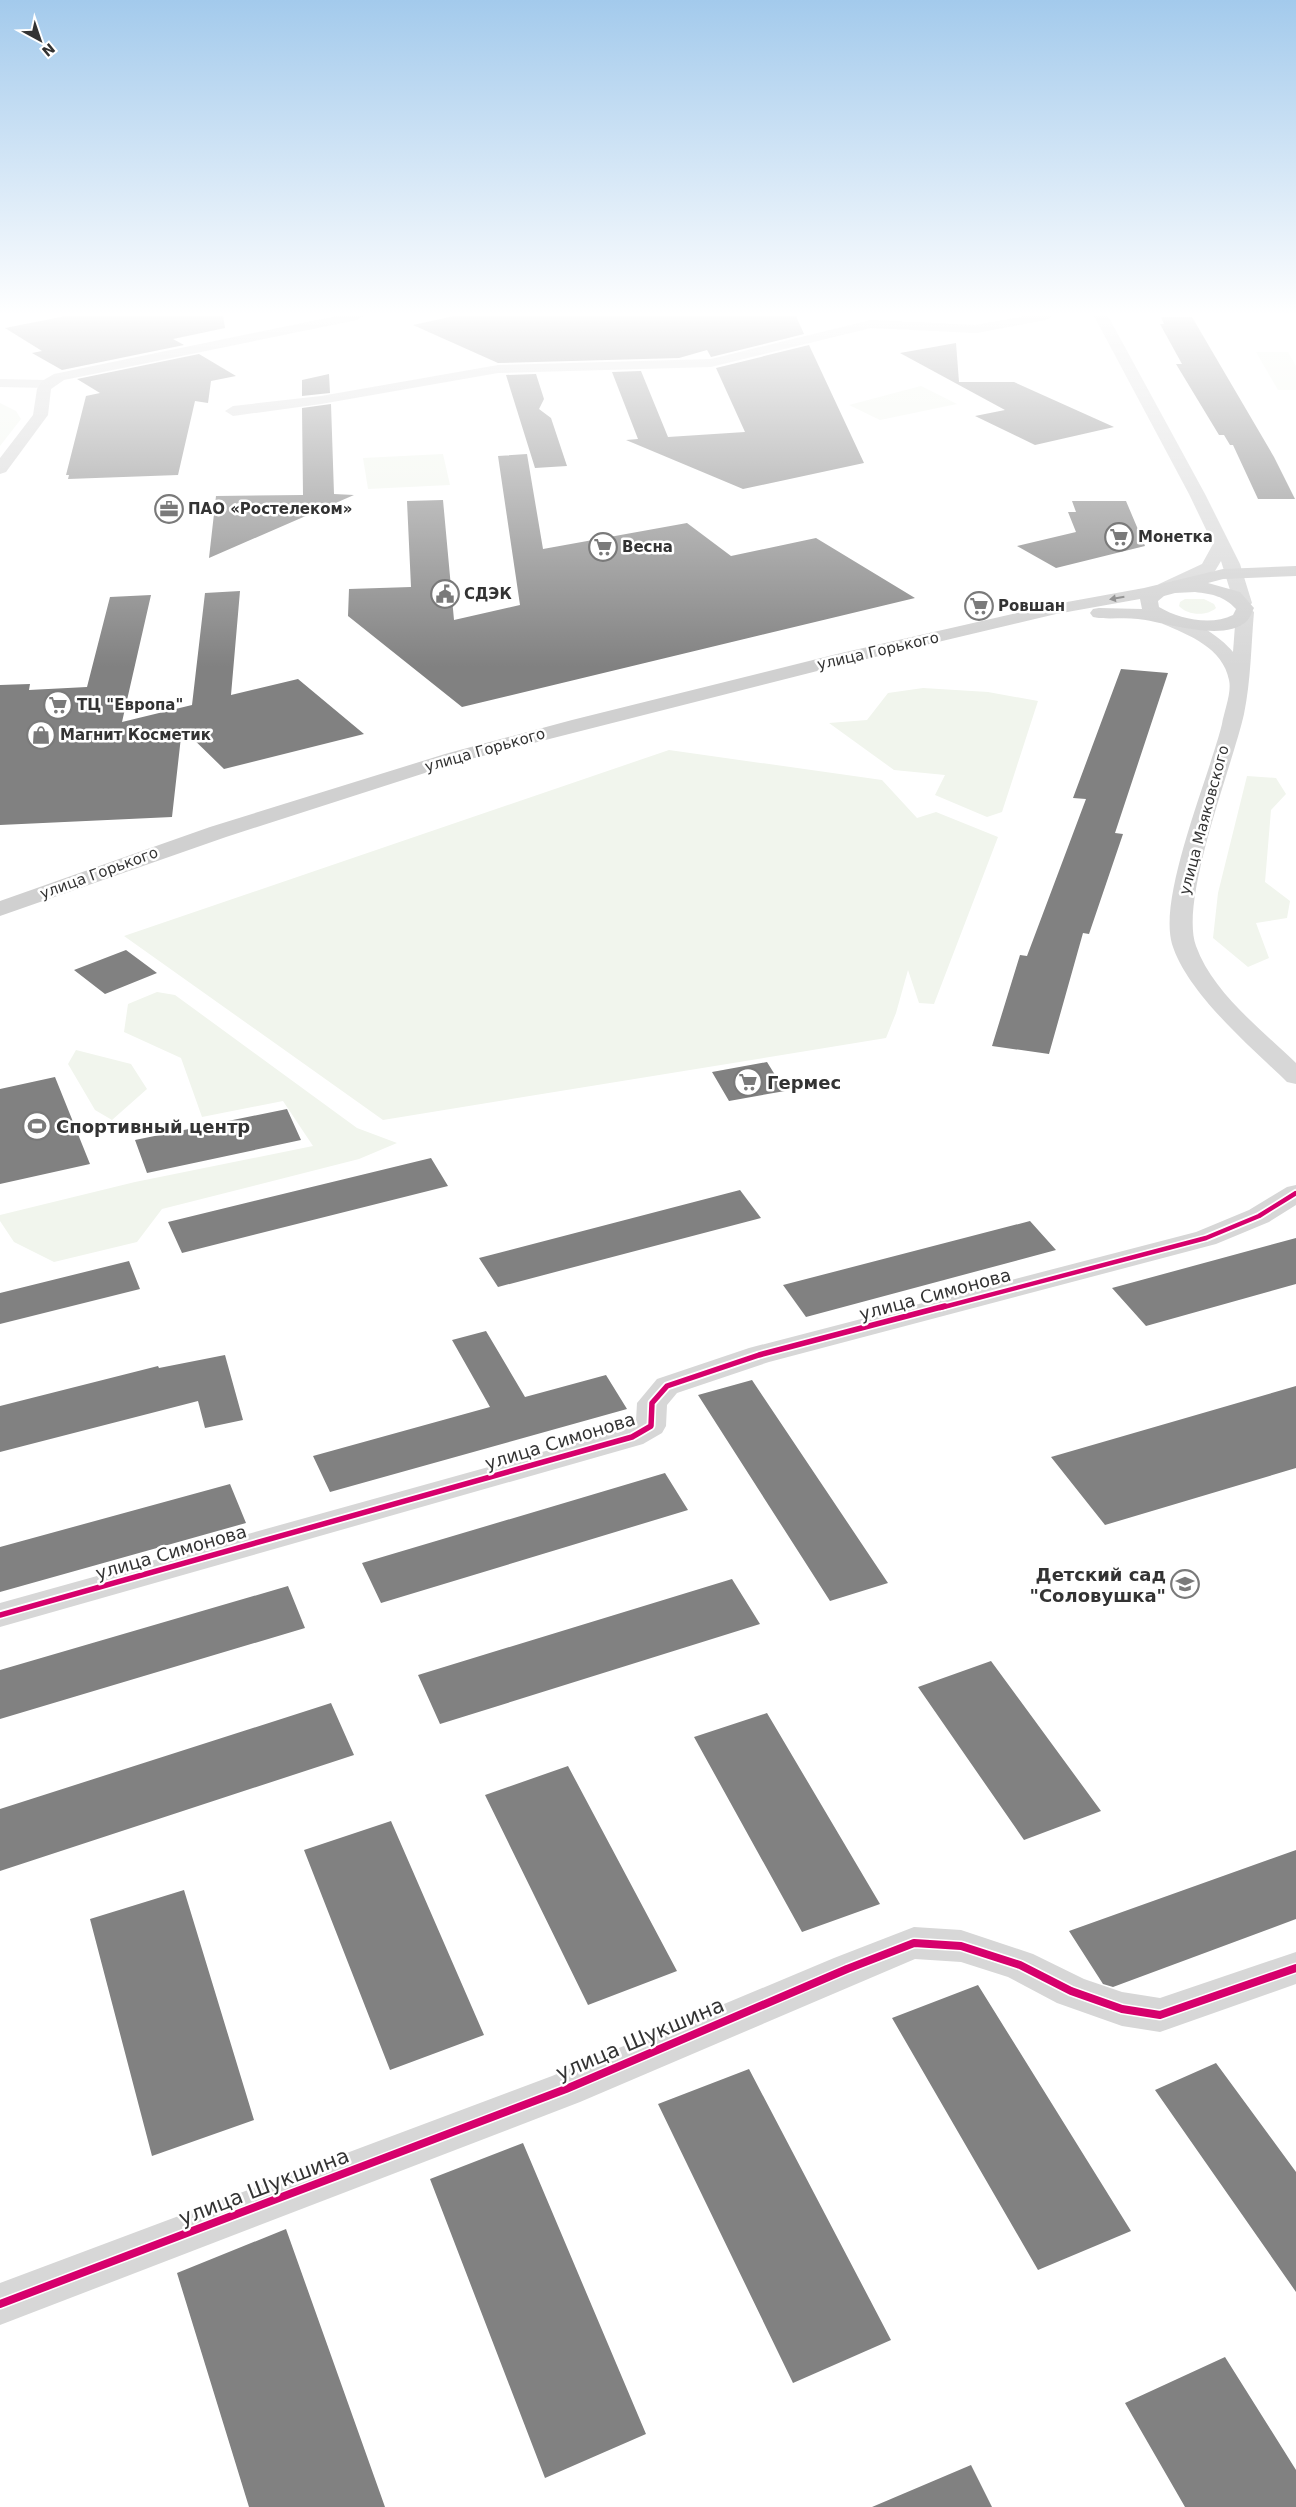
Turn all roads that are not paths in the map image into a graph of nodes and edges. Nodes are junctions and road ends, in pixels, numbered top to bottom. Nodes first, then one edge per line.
1 (28, 433) edge
2 (1164, 433) edge
3 (0, 469) edge
4 (1221, 544) junction
5 (1296, 572) edge
6 (1234, 573) junction
7 (1165, 588) junction
8 (1244, 608) junction
9 (1170, 620) junction
10 (980, 628) junction
11 (1239, 680) junction
12 (0, 909) edge
13 (1296, 1077) edge
14 (1296, 1193) edge
15 (0, 1615) edge
16 (1296, 1968) edge
17 (0, 2304) edge

1 - 3 street
2 - 4 street
4 - 6 street
4 - 7 street
5 - 6 street
5 - 8 street
6 - 7 street
6 - 8 street
7 - 8 street
7 - 9 street
7 -> 10 street, улица Горького
8 - 9 street, улица Горького
8 - 11 street, улица Маяковского
9 - 10 street, улица Горького
9 - 11 street
10 - 12 street, улица Горького
11 - 13 street, улица Маяковского
14 - 15 street, улица Симонова
16 - 17 street, улица Шукшина

